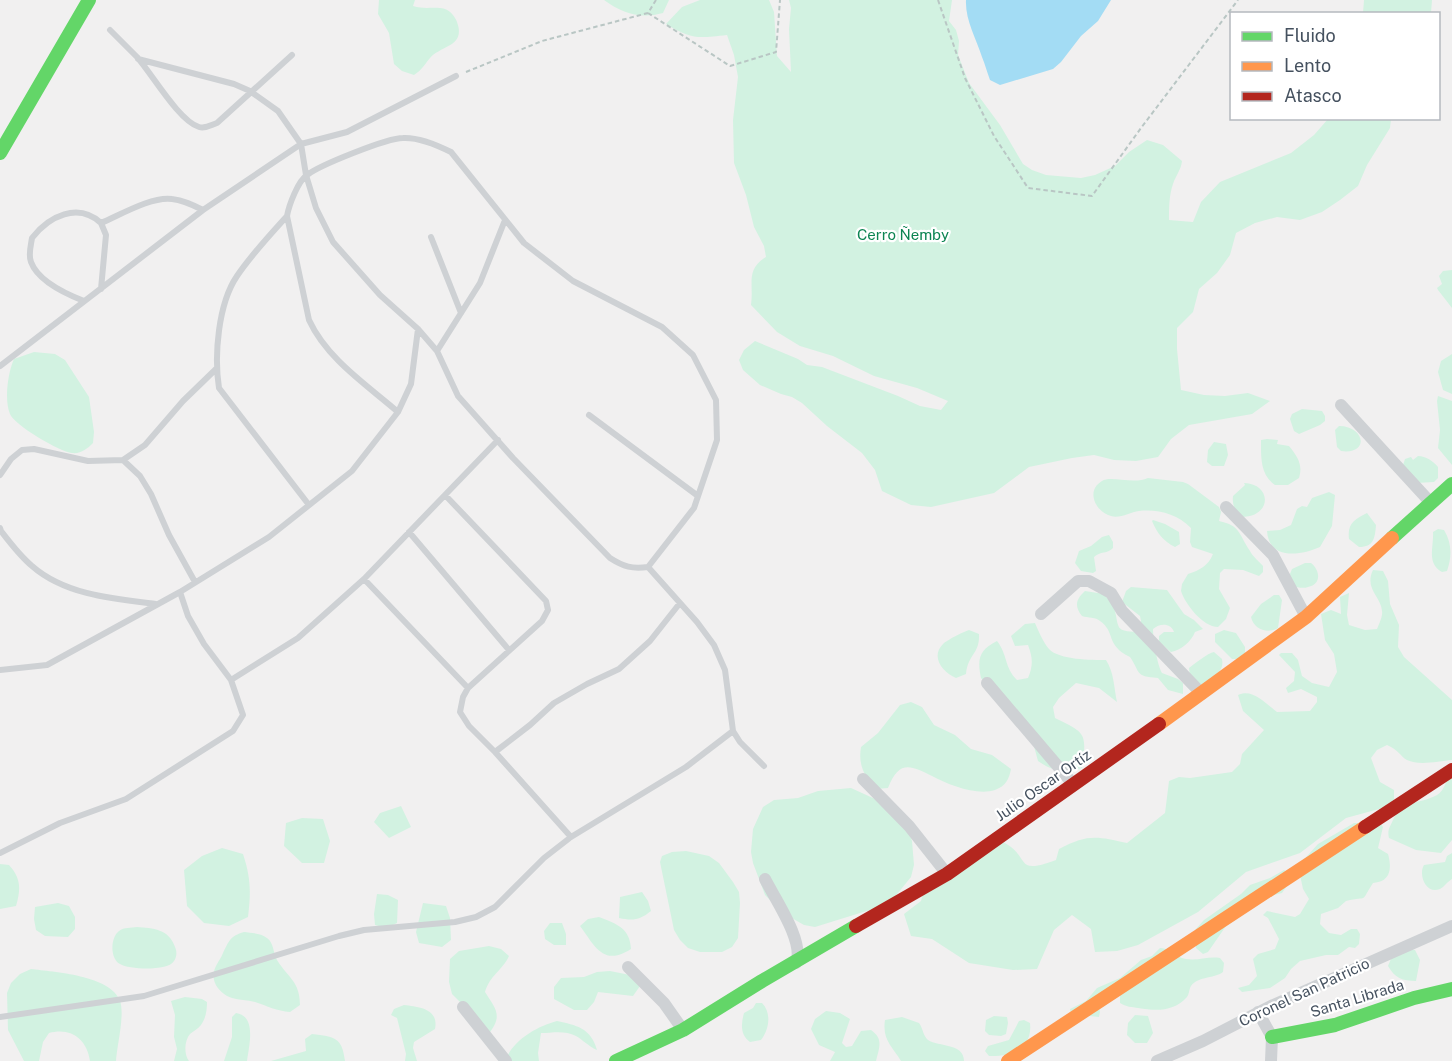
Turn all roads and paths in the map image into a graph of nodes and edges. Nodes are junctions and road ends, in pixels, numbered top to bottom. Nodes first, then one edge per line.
1 (88, 0) edge
2 (656, 0) edge
3 (780, 0) edge
4 (938, 0) edge
5 (1238, 0) edge
6 (648, 13) junction
7 (110, 30) dead end
8 (292, 55) dead end
9 (138, 58) junction
10 (456, 76) joint
11 (250, 91) junction
12 (301, 144) junction
13 (0, 153) edge
14 (306, 175) junction
15 (203, 210) junction
16 (286, 216) junction
17 (506, 220) junction
18 (101, 223) junction
19 (431, 237) dead end
20 (101, 289) junction
21 (84, 301) junction
22 (461, 313) junction
23 (418, 329) junction
24 (437, 351) junction
25 (0, 366) edge
26 (216, 369) junction
27 (1341, 405) dead end
28 (398, 412) junction
29 (589, 415) dead end
30 (498, 440) junction
31 (123, 460) junction
32 (0, 476) edge
33 (1452, 484) edge
34 (445, 495) junction
35 (698, 496) junction
36 (1431, 503) junction
37 (309, 505) junction
38 (1226, 507) dead end
39 (0, 528) edge
40 (409, 532) junction
41 (648, 567) junction
42 (364, 579) junction
43 (195, 582) junction
44 (180, 592) junction
45 (680, 603) junction
46 (158, 604) junction
47 (1041, 614) dead end
48 (1306, 617) junction
49 (509, 650) junction
50 (0, 670) edge
51 (231, 680) junction
52 (987, 683) dead end
53 (468, 688) junction
54 (1202, 694) junction
55 (733, 731) junction
56 (495, 752) junction
57 (764, 766) dead end
58 (1452, 770) edge
59 (863, 779) dead end
60 (1072, 784) junction
61 (570, 837) junction
62 (0, 853) edge
63 (947, 874) junction
64 (765, 879) dead end
65 (1452, 926) edge
66 (796, 963) junction
67 (628, 967) dead end
68 (1452, 989) edge
69 (463, 1007) dead end
70 (1258, 1012) junction
71 (0, 1017) edge
72 (683, 1030) junction
73 (1272, 1037) junction
74 (506, 1061) edge
75 (616, 1061) edge
76 (1008, 1061) edge
77 (1157, 1061) edge
78 (1271, 1061) edge

1 - 13 street
2 - 6 path
3 - 6 path
4 - 5 path
6 - 10 path
7 - 9 lane
8 - 11 lane
9 - 11 lane
9 - 11 lane
10 - 12 lane
11 - 12 lane
12 - 14 lane
12 - 15 lane
14 - 16 lane
14 - 17 lane
14 - 23 lane
15 - 18 lane
15 - 20 lane
16 - 26 lane
16 - 28 lane
17 - 22 lane
17 - 35 lane
18 - 20 lane
18 - 21 lane
19 - 22 lane
20 - 21 lane
21 - 25 lane
22 - 24 lane
23 - 24 lane
23 - 28 lane
24 - 30 lane
26 - 31 lane
26 - 37 lane
27 - 36 street
28 - 37 lane
29 - 35 lane
30 - 34 lane
30 - 41 lane
31 - 32 lane
31 - 43 lane
33 - 36 street, Julio Oscar Ortíz
34 - 40 lane
34 - 49 lane
35 - 41 lane
36 - 48 street, Julio Oscar Ortíz
37 - 43 lane
38 - 48 street
39 - 46 lane
40 - 42 lane
40 - 49 lane
41 - 45 lane
42 - 51 lane
42 - 53 lane
43 - 44 lane
44 - 46 lane
44 - 51 lane
45 - 55 lane
45 - 56 lane
46 - 50 lane
47 - 54 street
48 - 54 street, Julio Oscar Ortíz
49 - 53 lane
51 - 62 lane
52 - 60 street
53 - 56 lane
54 - 60 street, Julio Oscar Ortíz
55 - 57 lane
55 - 61 lane
56 - 61 lane
58 - 76 street
59 - 63 street
60 - 63 street, Julio Oscar Ortíz
61 - 71 lane
63 - 66 street, Julio Oscar Ortíz
64 - 66 street
65 - 70 street, Coronel San Patricio
66 - 72 street, Julio Oscar Ortíz
67 - 72 street
68 - 73 street, Santa Librada
69 - 74 street
70 - 73 street
70 - 77 street, Coronel San Patricio
72 - 75 street, Julio Oscar Ortíz
73 - 78 street

